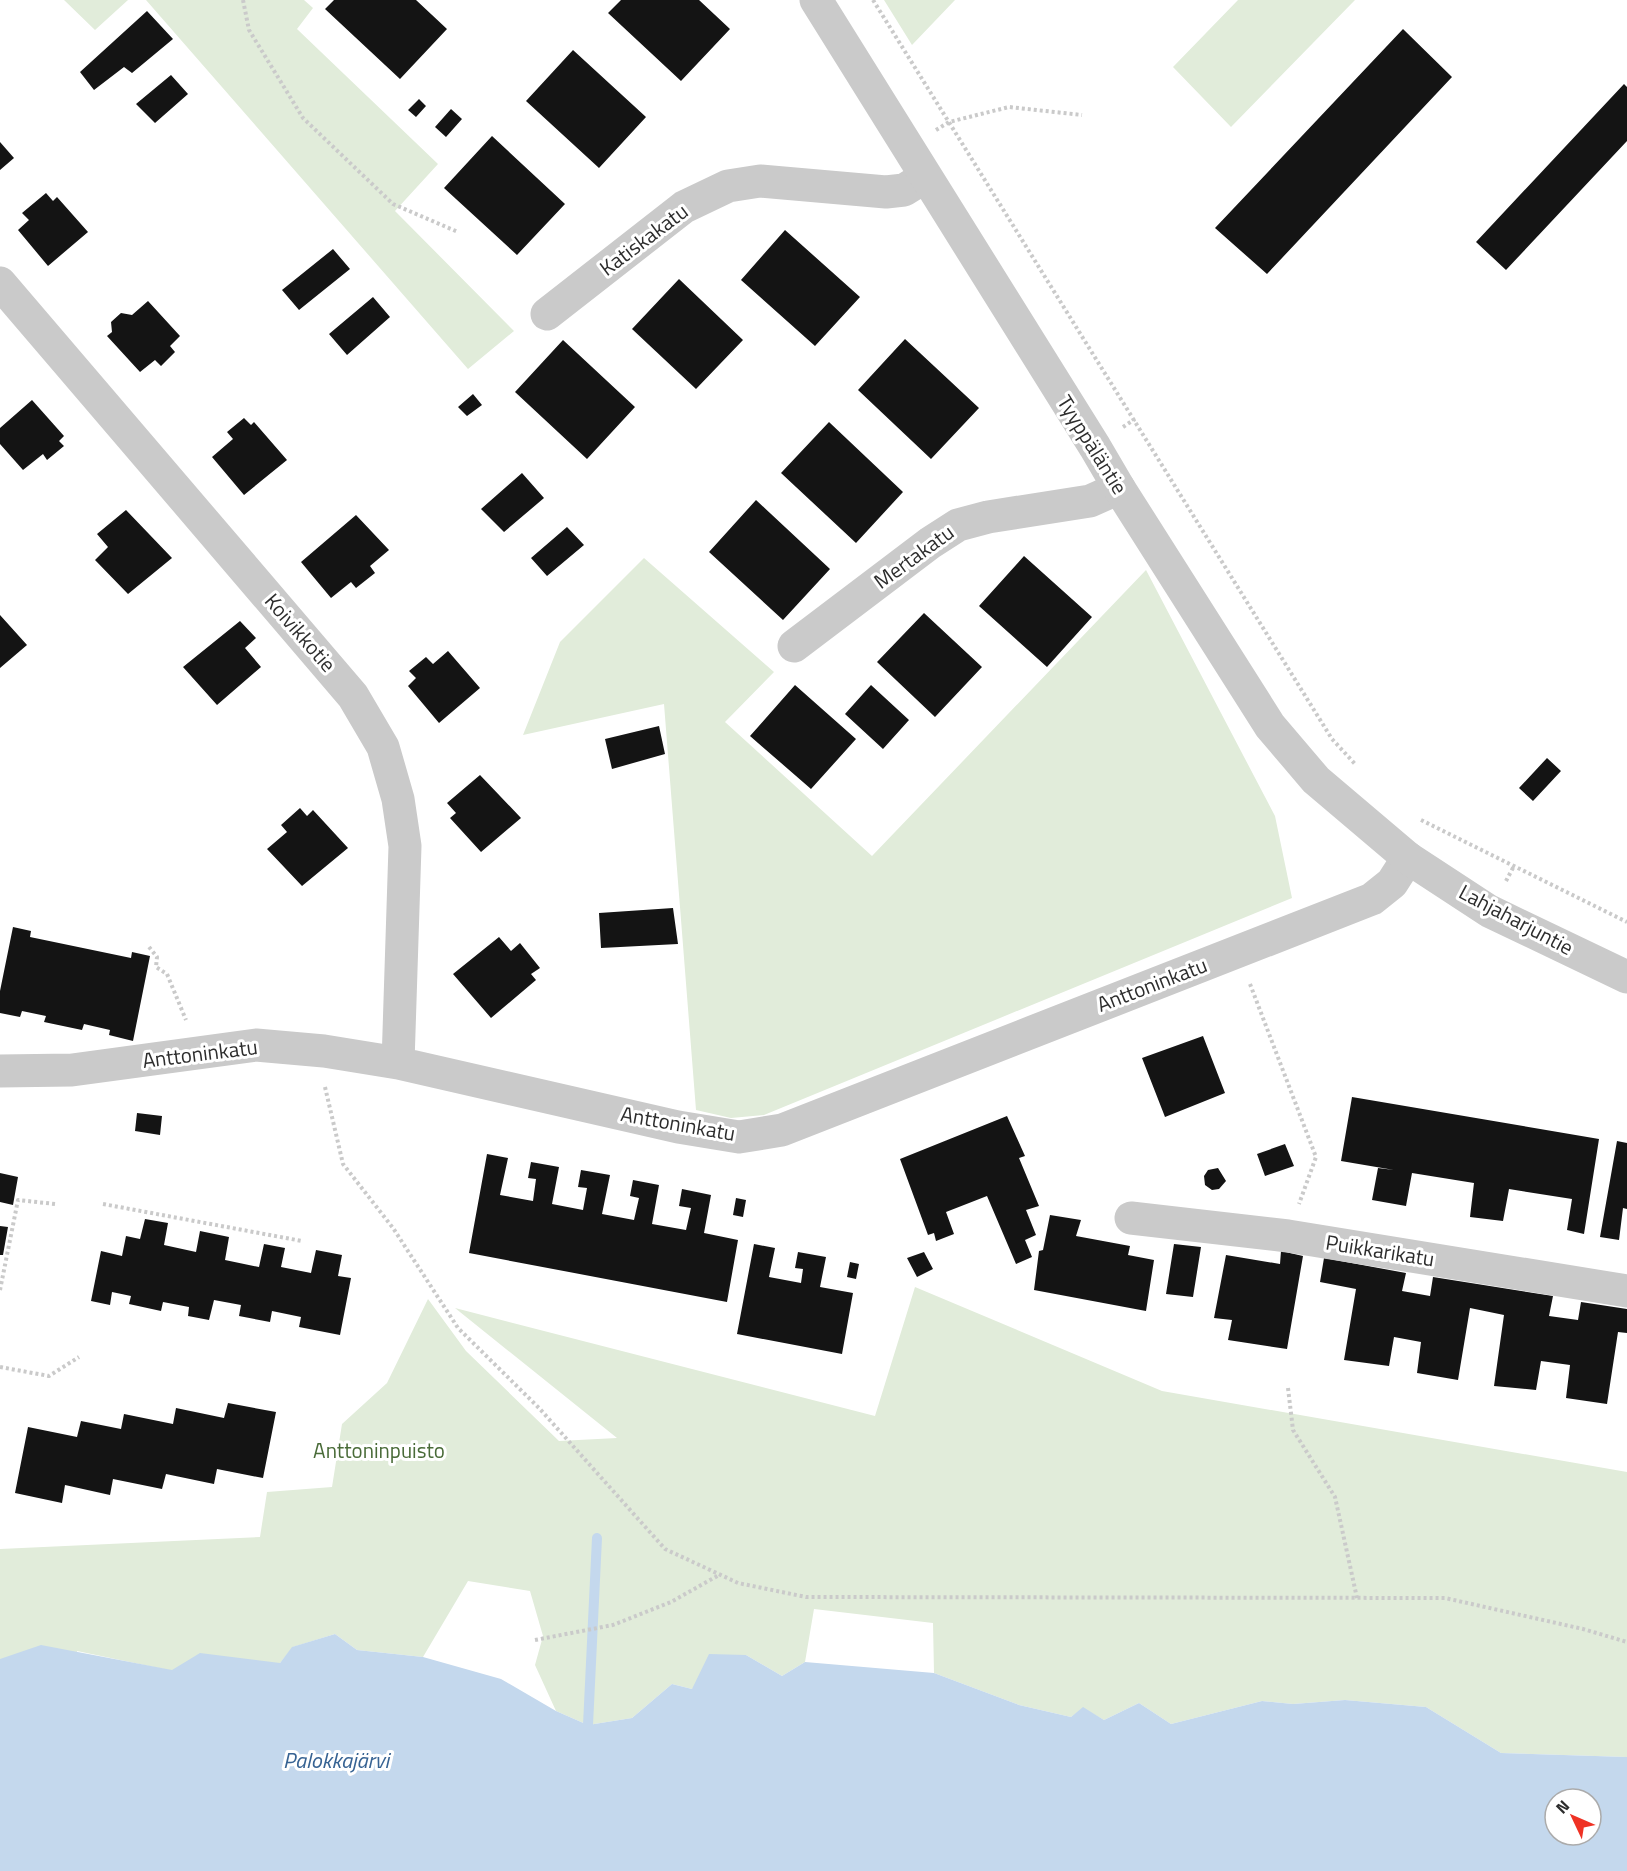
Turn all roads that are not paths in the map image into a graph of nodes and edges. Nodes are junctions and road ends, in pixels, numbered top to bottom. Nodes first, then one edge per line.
1 (816, 0) edge
2 (925, 177) junction
3 (0, 283) edge
4 (547, 314) dead end
5 (1119, 488) junction
6 (794, 646) dead end
7 (1408, 858) junction
8 (1627, 976) edge
9 (398, 1064) junction
10 (0, 1071) edge
11 (1131, 1218) dead end
12 (1627, 1291) edge

1 - 2 street, Tyyppäläntie
2 - 4 street, Katiskakatu
2 - 5 street, Tyyppäläntie
3 - 9 street, Koivikkotie
5 - 6 street, Mertakatu
5 - 7 street, Tyyppäläntie
7 - 8 street, Lahjaharjuntie
7 - 9 street, Anttoninkatu
9 - 10 street, Anttoninkatu
11 - 12 street, Puikkarikatu

